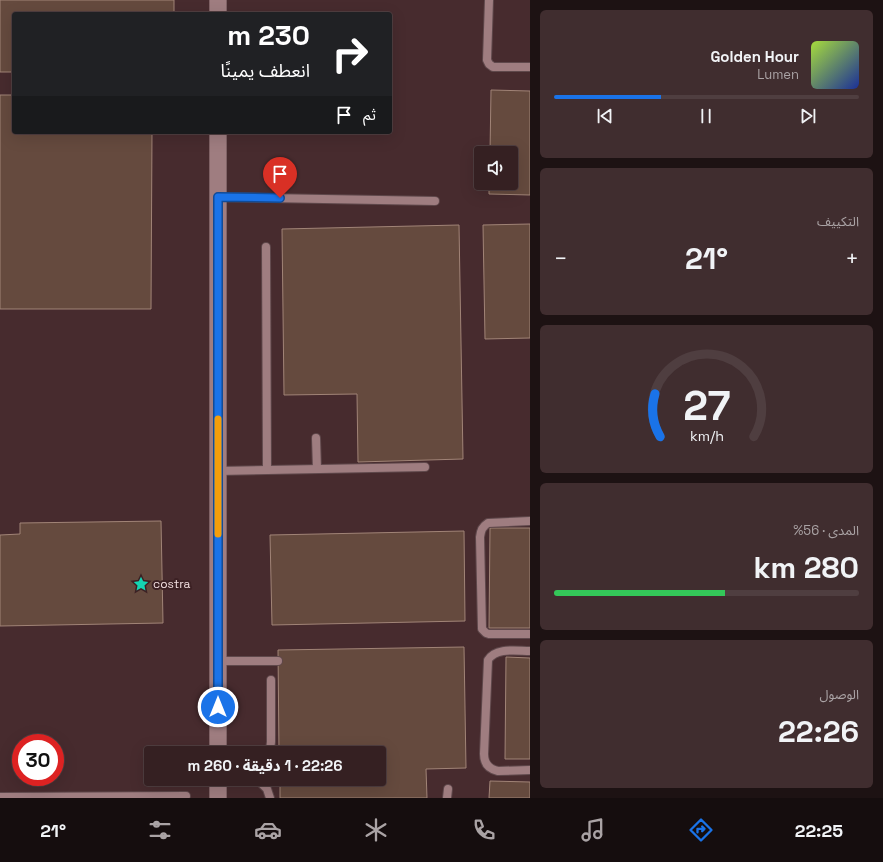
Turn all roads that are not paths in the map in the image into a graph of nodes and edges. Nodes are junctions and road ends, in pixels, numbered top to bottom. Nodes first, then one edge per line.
1 (218, 0) edge
2 (489, 0) edge
3 (218, 12) edge
4 (530, 67) edge
5 (218, 134) edge
6 (218, 197) junction
7 (435, 201) dead end
8 (266, 247) dead end
9 (316, 438) dead end
10 (425, 467) dead end
11 (317, 469) junction
12 (267, 470) junction
13 (218, 471) junction
14 (530, 521) edge
15 (530, 634) edge
16 (530, 651) edge
17 (218, 660) junction
18 (278, 661) dead end
19 (271, 680) dead end
20 (218, 746) edge
21 (271, 746) edge
22 (530, 770) edge
23 (218, 786) edge
24 (264, 786) edge
25 (186, 796) dead end
26 (0, 797) edge
27 (126, 797) edge
28 (218, 798) edge
29 (270, 798) edge

1 - 3 street
2 - 4 lane
5 - 6 street
6 - 7 lane
6 - 13 street
8 - 12 lane
9 - 11 lane
10 - 11 lane
11 - 12 lane
12 - 13 lane
13 - 17 street
14 - 15 lane
16 - 22 lane
17 - 18 lane
17 - 20 street
19 - 21 lane
23 - 28 street
24 - 29 lane
25 - 27 lane
26 - 27 lane

